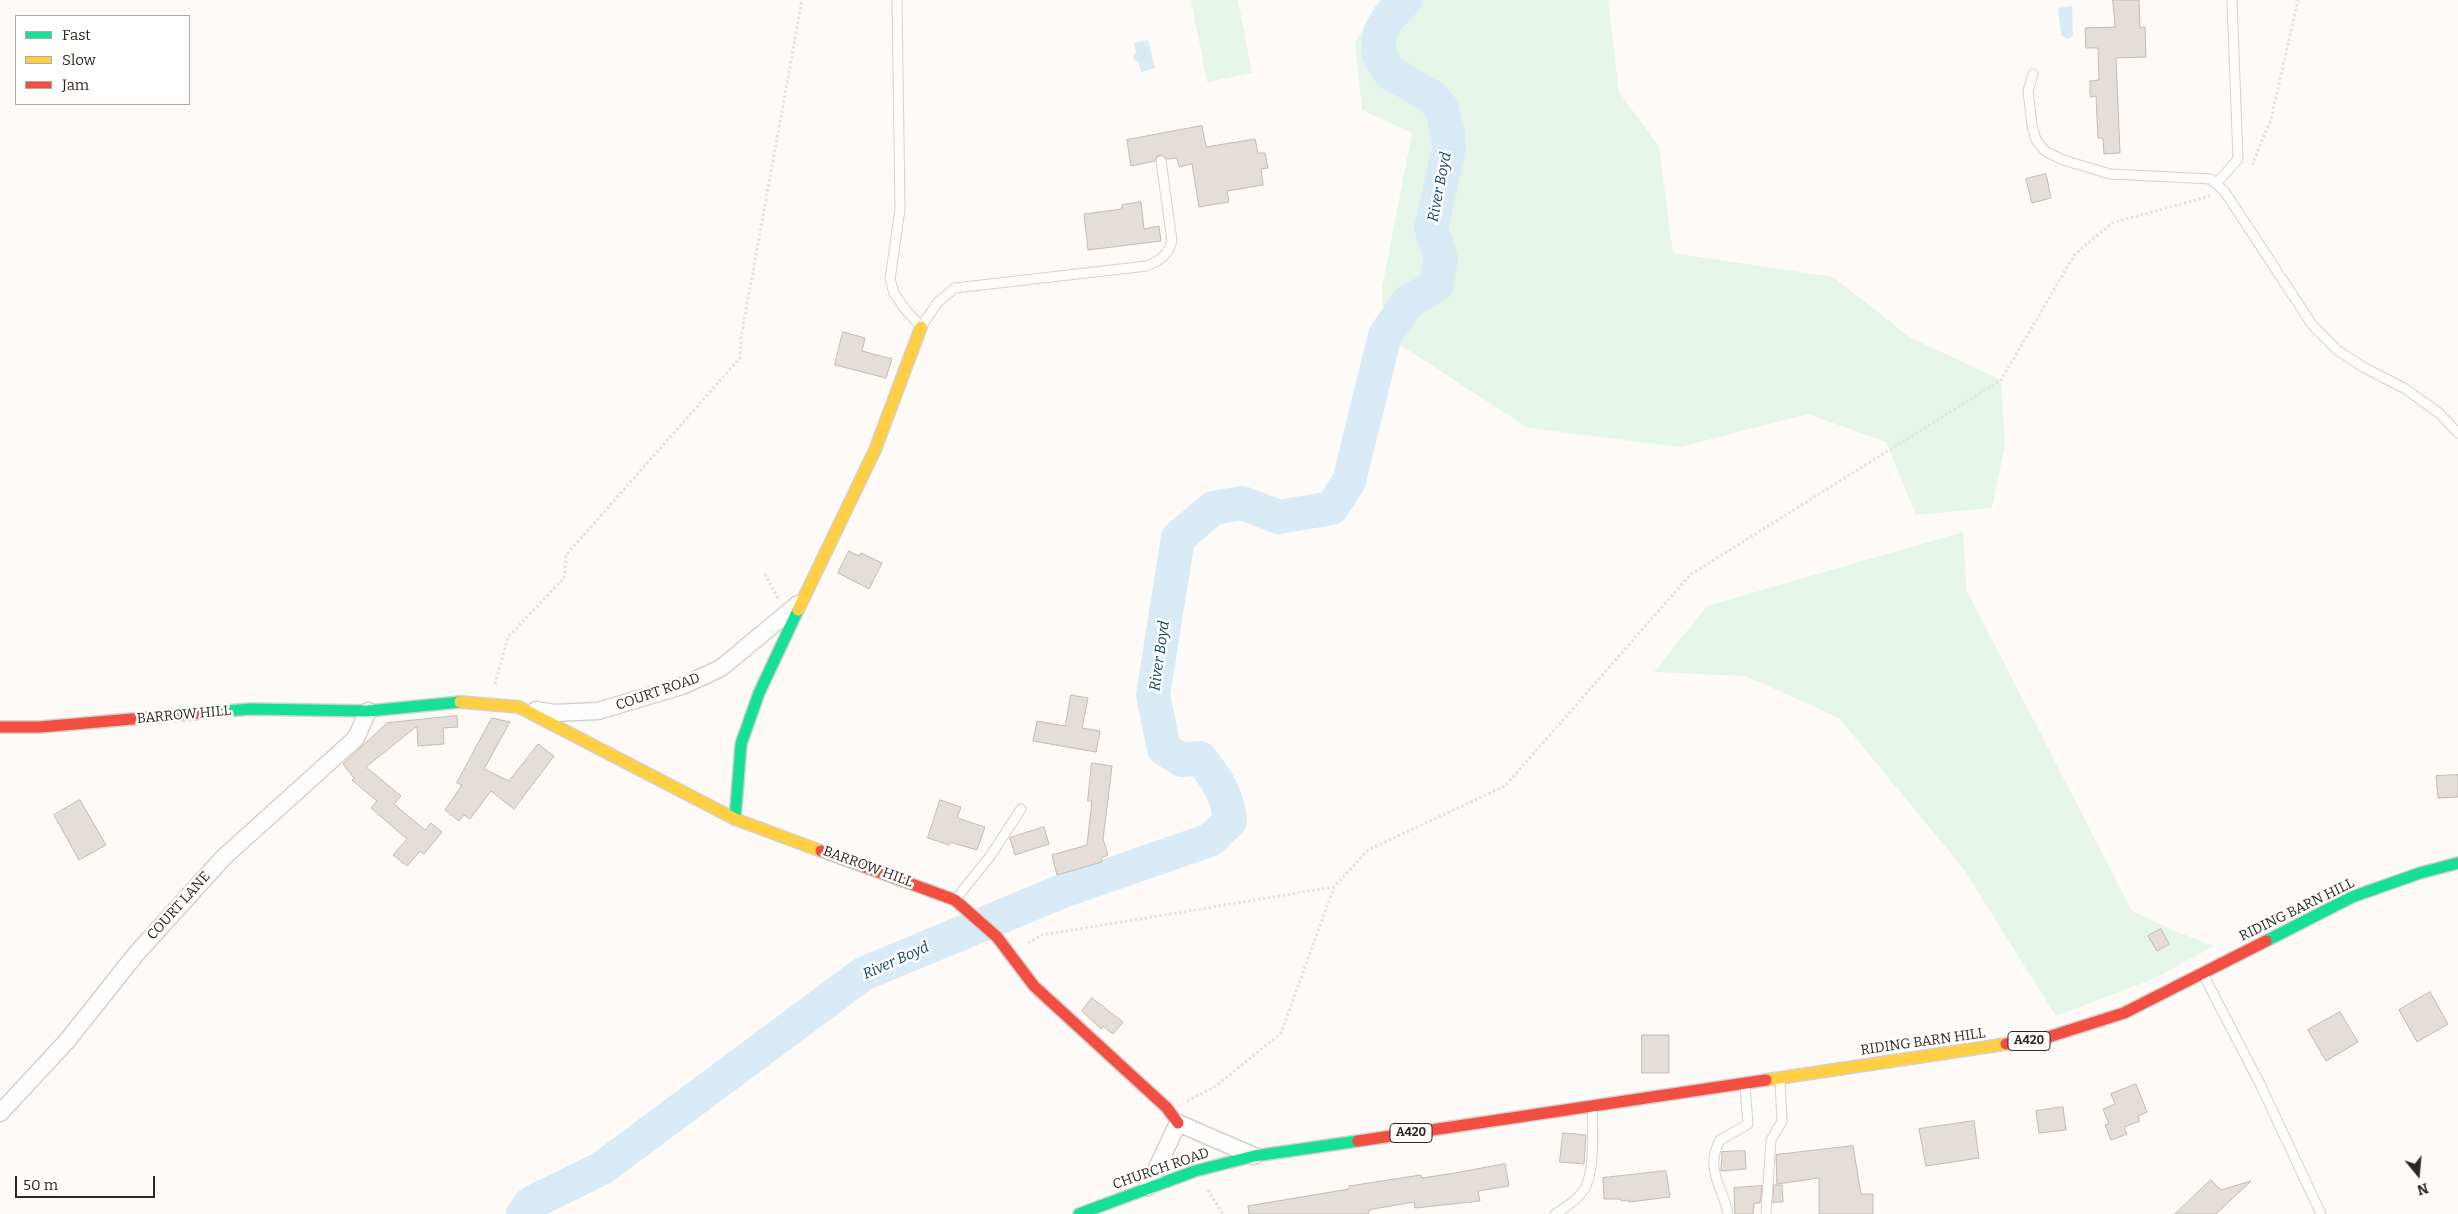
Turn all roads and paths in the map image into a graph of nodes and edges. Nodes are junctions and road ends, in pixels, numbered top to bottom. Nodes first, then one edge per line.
1 (802, 0) edge
2 (896, 0) edge
3 (2232, 0) edge
4 (2298, 0) edge
5 (2033, 74) dead end
6 (1161, 161) dead end
7 (2251, 166) dead end
8 (2217, 183) junction
9 (2225, 192) junction
10 (922, 327) junction
11 (2458, 433) edge
12 (765, 574) dead end
13 (801, 601) junction
14 (787, 614) junction
15 (493, 703) junction
16 (519, 707) junction
17 (368, 711) junction
18 (0, 727) edge
19 (1021, 809) dead end
20 (736, 819) junction
21 (2458, 863) edge
22 (1334, 887) junction
23 (955, 900) junction
24 (1005, 946) junction
25 (2203, 974) junction
26 (1780, 1078) junction
27 (1744, 1083) junction
28 (1592, 1106) junction
29 (1167, 1108) junction
30 (0, 1113) edge
31 (1178, 1123) junction
32 (1254, 1156) junction
33 (1195, 1171) junction
34 (1148, 1187) junction
35 (1079, 1214) edge
36 (1223, 1214) edge
37 (1554, 1214) edge
38 (1728, 1214) edge
39 (1766, 1214) edge
40 (2322, 1214) edge

1 - 15 path
2 - 10 lane
3 - 8 lane
4 - 7 path
5 - 8 lane
6 - 10 lane
8 - 9 lane
9 - 11 lane
9 - 22 path
10 - 13 street, COURT ROAD
12 - 14 path
13 - 14 street, COURT ROAD
13 - 20 street, COURT ROAD
14 - 16 street, COURT ROAD
15 - 16 street, BARROW HILL
15 - 17 street
16 - 20 street, BARROW HILL
17 - 18 street, BARROW HILL
17 - 30 street, COURT LANE
19 - 23 lane
20 - 23 street, BARROW HILL
21 - 25 street, RIDING BARN HILL / A420
22 - 24 path
22 - 29 path
23 - 24 street, BARROW HILL
24 - 29 street, BARROW HILL
25 - 26 street, RIDING BARN HILL / A420
25 - 40 lane
26 - 27 street, RIDING BARN HILL / A420
26 - 39 lane
27 - 28 street, RIDING BARN HILL / A420
27 - 38 lane
28 - 32 street, RIDING BARN HILL / A420
28 - 37 lane
29 - 31 street, BARROW HILL
31 - 32 street
31 - 34 street
32 - 33 street, CHURCH ROAD / A420
33 - 34 street, CHURCH ROAD / A420
33 - 36 path
34 - 35 street, CHURCH ROAD / A420

